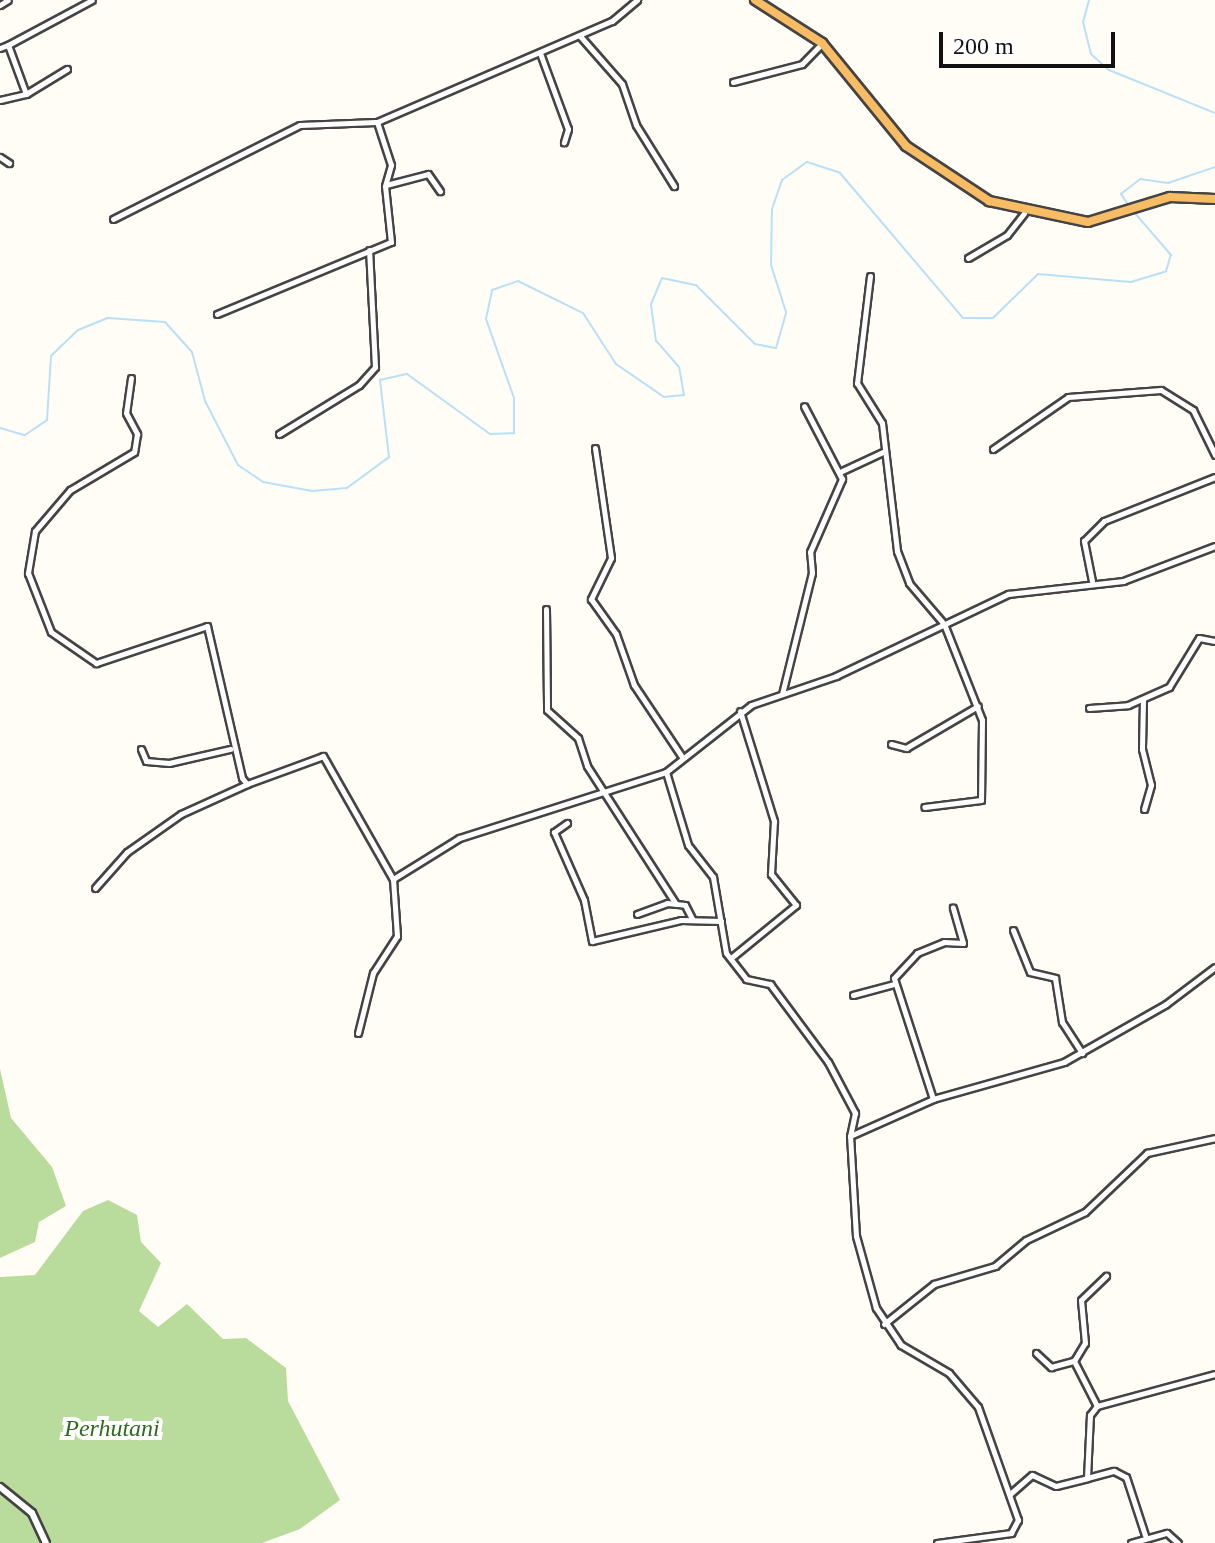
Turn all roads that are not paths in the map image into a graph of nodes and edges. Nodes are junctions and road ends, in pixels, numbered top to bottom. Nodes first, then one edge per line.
1 (8, 0) edge
2 (70, 0) edge
3 (92, 0) edge
4 (637, 0) edge
5 (755, 0) edge
6 (0, 5) edge
7 (74, 10) junction
8 (580, 36) junction
9 (822, 43) junction
10 (8, 45) junction
11 (0, 48) edge
12 (540, 53) junction
13 (67, 69) dead end
14 (733, 82) dead end
15 (26, 94) junction
16 (0, 100) edge
17 (377, 122) junction
18 (564, 142) dead end
19 (0, 157) edge
20 (9, 163) dead end
21 (385, 186) junction
22 (674, 186) dead end
23 (440, 191) dead end
24 (1215, 199) edge
25 (1024, 213) junction
26 (113, 219) dead end
27 (369, 250) junction
28 (968, 258) dead end
29 (870, 276) dead end
30 (217, 314) dead end
31 (131, 378) dead end
32 (804, 406) dead end
33 (279, 434) dead end
34 (595, 448) dead end
35 (993, 449) dead end
36 (883, 452) junction
37 (1215, 455) edge
38 (842, 471) junction
39 (1215, 477) edge
40 (1215, 546) edge
41 (1092, 581) junction
42 (546, 609) dead end
43 (944, 624) junction
44 (1214, 638) edge
45 (782, 694) junction
46 (1143, 700) junction
47 (978, 706) junction
48 (1089, 708) dead end
49 (740, 711) junction
50 (891, 744) dead end
51 (141, 749) dead end
52 (230, 749) junction
53 (682, 757) junction
54 (666, 772) junction
55 (247, 784) junction
56 (606, 788) junction
57 (924, 807) dead end
58 (1144, 809) dead end
59 (567, 823) dead end
60 (393, 879) junction
61 (95, 888) dead end
62 (676, 904) junction
63 (953, 907) dead end
64 (637, 914) dead end
65 (693, 920) junction
66 (721, 921) junction
67 (1013, 930) dead end
68 (731, 958) junction
69 (1215, 967) edge
70 (894, 984) junction
71 (853, 995) dead end
72 (358, 1033) dead end
73 (1082, 1053) junction
74 (933, 1099) junction
75 (850, 1136) junction
76 (1215, 1138) edge
77 (1106, 1276) dead end
78 (884, 1324) junction
79 (1036, 1353) dead end
80 (1074, 1361) junction
81 (1215, 1374) edge
82 (1097, 1406) junction
83 (1087, 1478) junction
84 (0, 1487) edge
85 (1009, 1494) junction
86 (1145, 1535) junction
87 (46, 1543) edge
88 (937, 1543) edge
89 (1131, 1543) edge
90 (1178, 1543) edge

1 - 6 street
2 - 7 street
3 - 7 street
4 - 8 street
5 - 9 highway
7 - 10 street
8 - 12 street
8 - 22 street
9 - 14 street
9 - 25 highway
10 - 11 street
10 - 15 street
12 - 17 street
12 - 18 street
13 - 15 street
15 - 16 street
17 - 21 street
17 - 26 street
19 - 20 street
21 - 23 street
21 - 27 street
24 - 25 highway
25 - 28 street
27 - 30 street
27 - 33 street
29 - 36 street
31 - 52 street
32 - 38 street
34 - 53 street
35 - 37 street
36 - 38 street
36 - 43 street
38 - 45 street
39 - 41 street
40 - 41 street
41 - 43 street
42 - 56 street
43 - 45 street
43 - 47 street
44 - 46 street
45 - 49 street
46 - 48 street
46 - 58 street
47 - 50 street
47 - 57 street
49 - 53 street
49 - 68 street
51 - 52 street
52 - 55 street
53 - 54 street
54 - 56 street
54 - 66 street
55 - 60 street
55 - 61 street
56 - 60 street
56 - 62 street
59 - 65 street
60 - 72 street
62 - 64 street
62 - 65 street
63 - 70 street
65 - 66 street
66 - 68 street
67 - 73 street
68 - 75 street
69 - 73 street
70 - 71 street
70 - 74 street
73 - 74 street
74 - 75 street
75 - 78 street
76 - 78 street
77 - 80 street
78 - 85 street
79 - 80 street
80 - 82 street
81 - 82 street
82 - 83 street
83 - 85 street
83 - 86 street
84 - 87 street
85 - 88 street
86 - 89 street
86 - 90 street

